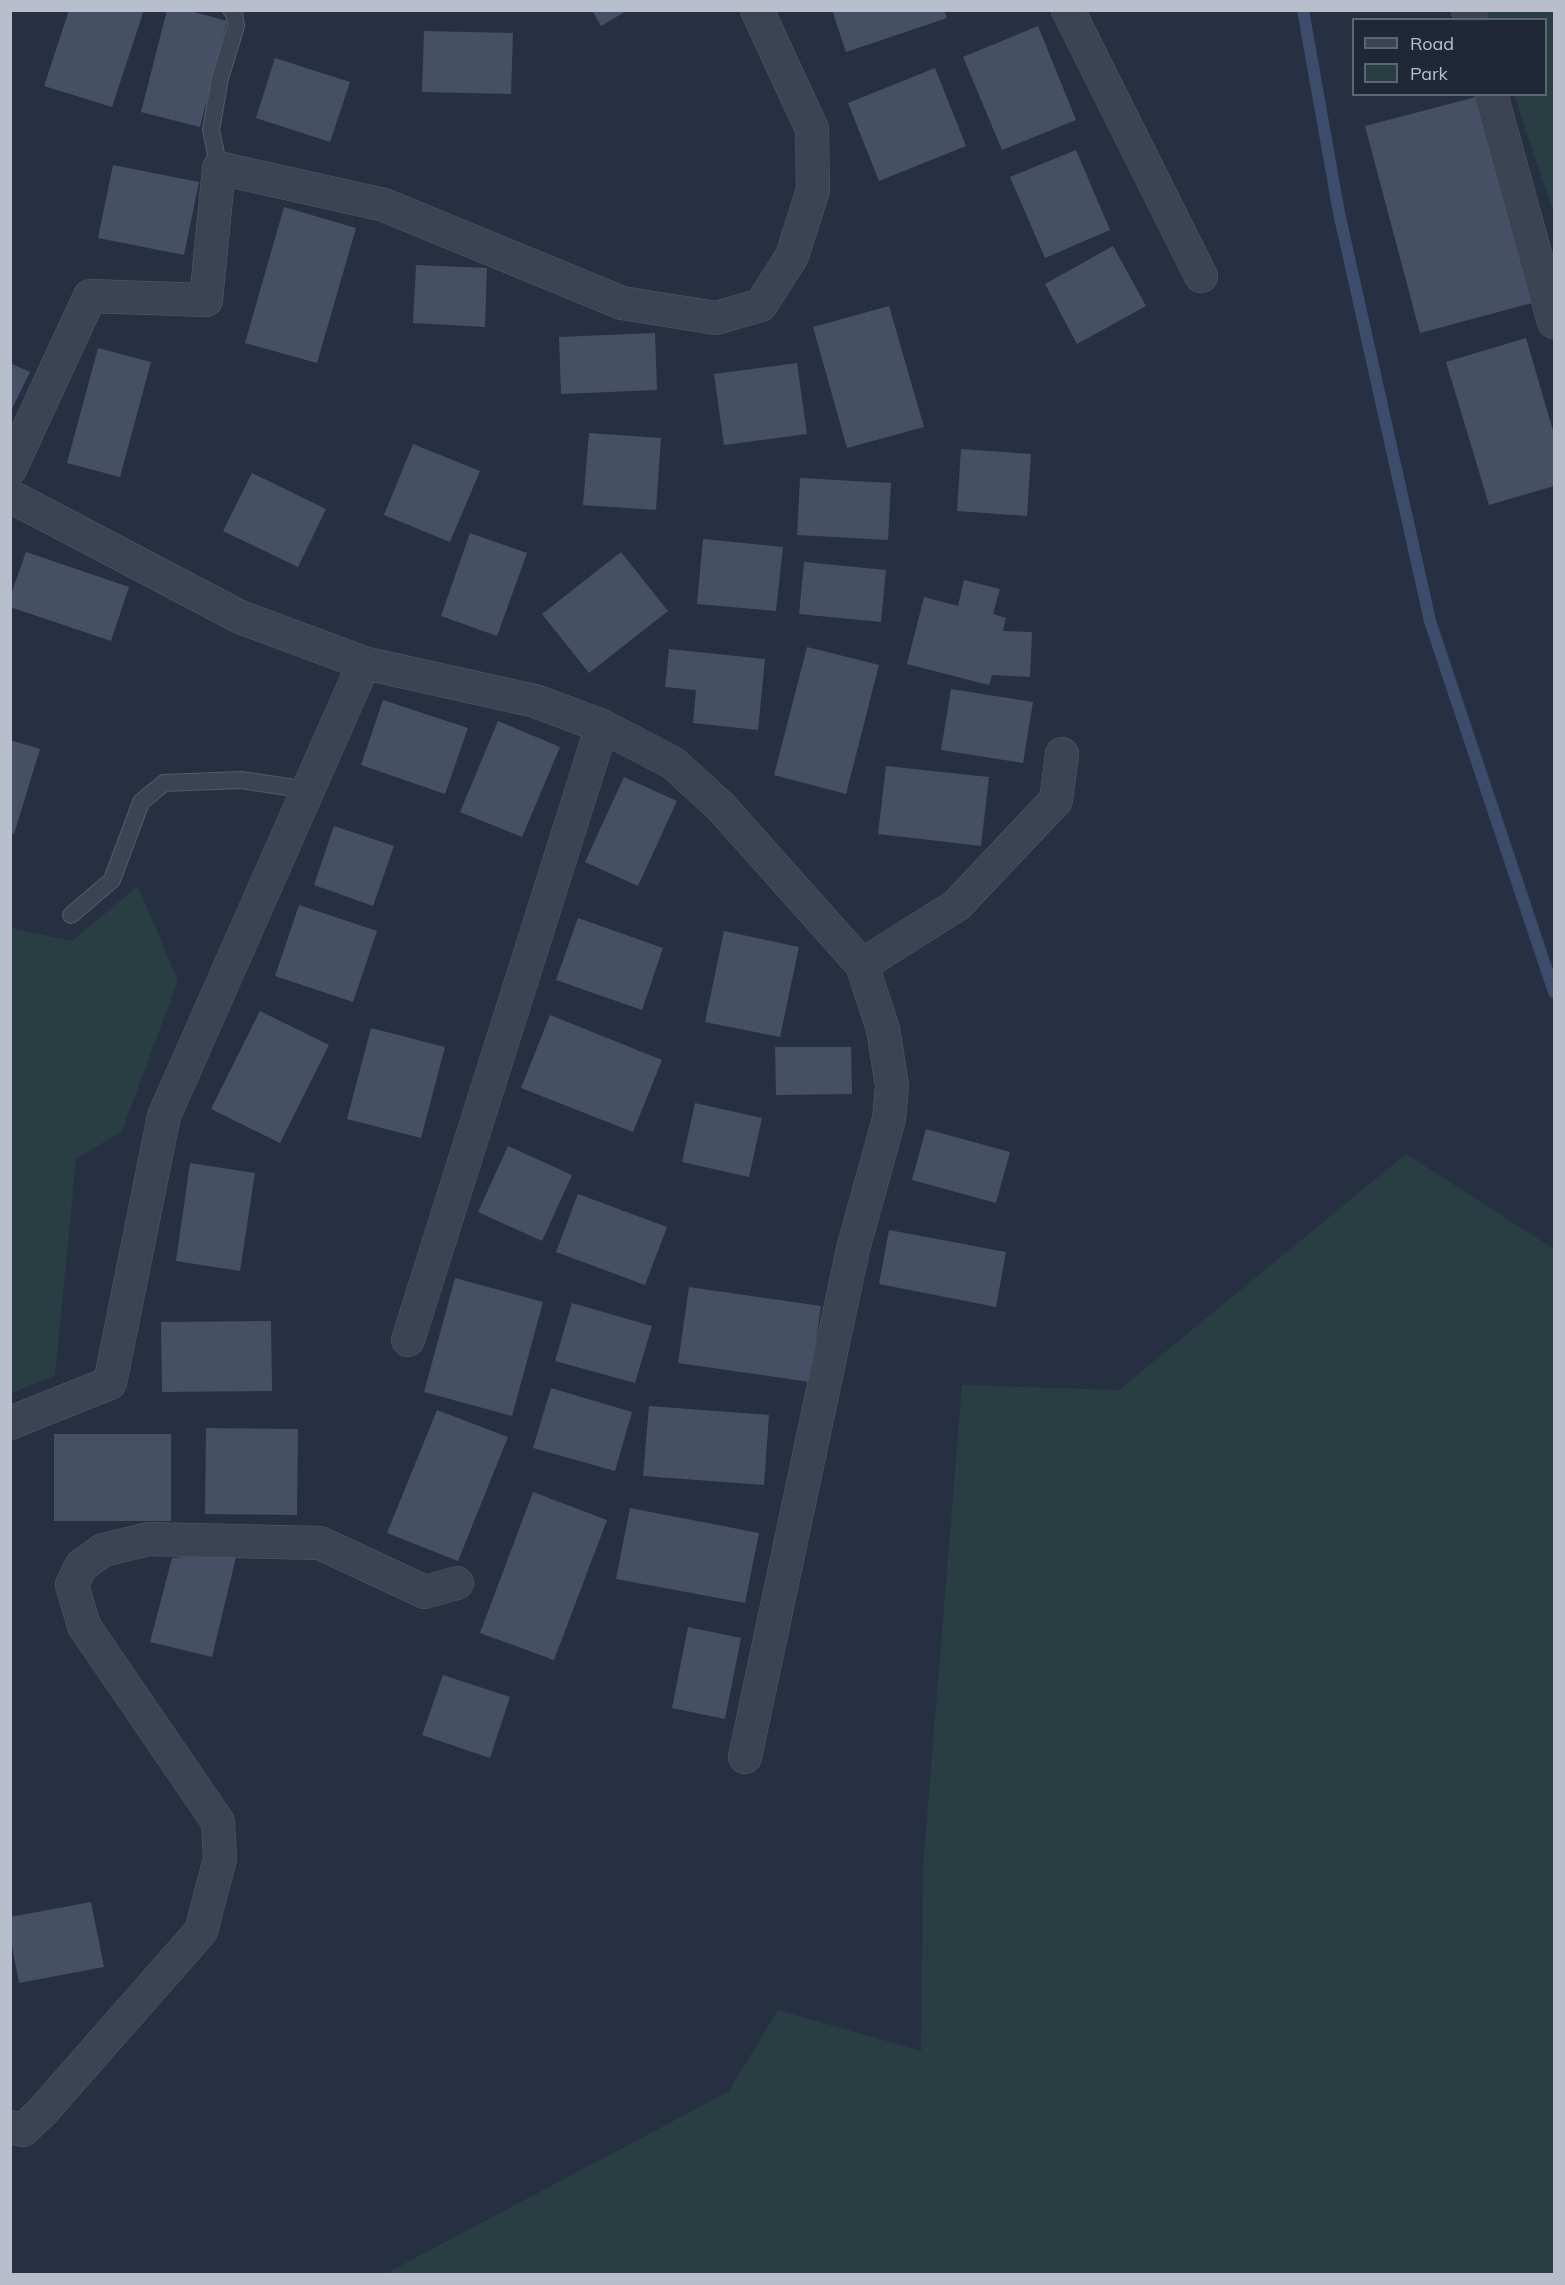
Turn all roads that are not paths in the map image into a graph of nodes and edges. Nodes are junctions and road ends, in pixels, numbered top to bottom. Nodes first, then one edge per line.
1 (231, 10) edge
2 (757, 10) edge
3 (1068, 10) edge
4 (1492, 96) edge
5 (219, 168) junction
6 (1202, 276) dead end
7 (1554, 322) edge
8 (10, 469) edge
9 (10, 496) edge
10 (364, 663) junction
11 (603, 726) junction
12 (1062, 754) dead end
13 (308, 790) junction
14 (71, 915) dead end
15 (862, 965) junction
16 (408, 1340) dead end
17 (10, 1423) edge
18 (457, 1583) dead end
19 (745, 1757) dead end
20 (10, 2127) edge

1 - 5 lane
2 - 5 street
3 - 6 street
4 - 7 street
5 - 8 street
9 - 10 street
10 - 11 street
10 - 13 street
11 - 15 street
11 - 16 street
12 - 15 street
13 - 14 lane
13 - 17 street
15 - 19 street
18 - 20 street

